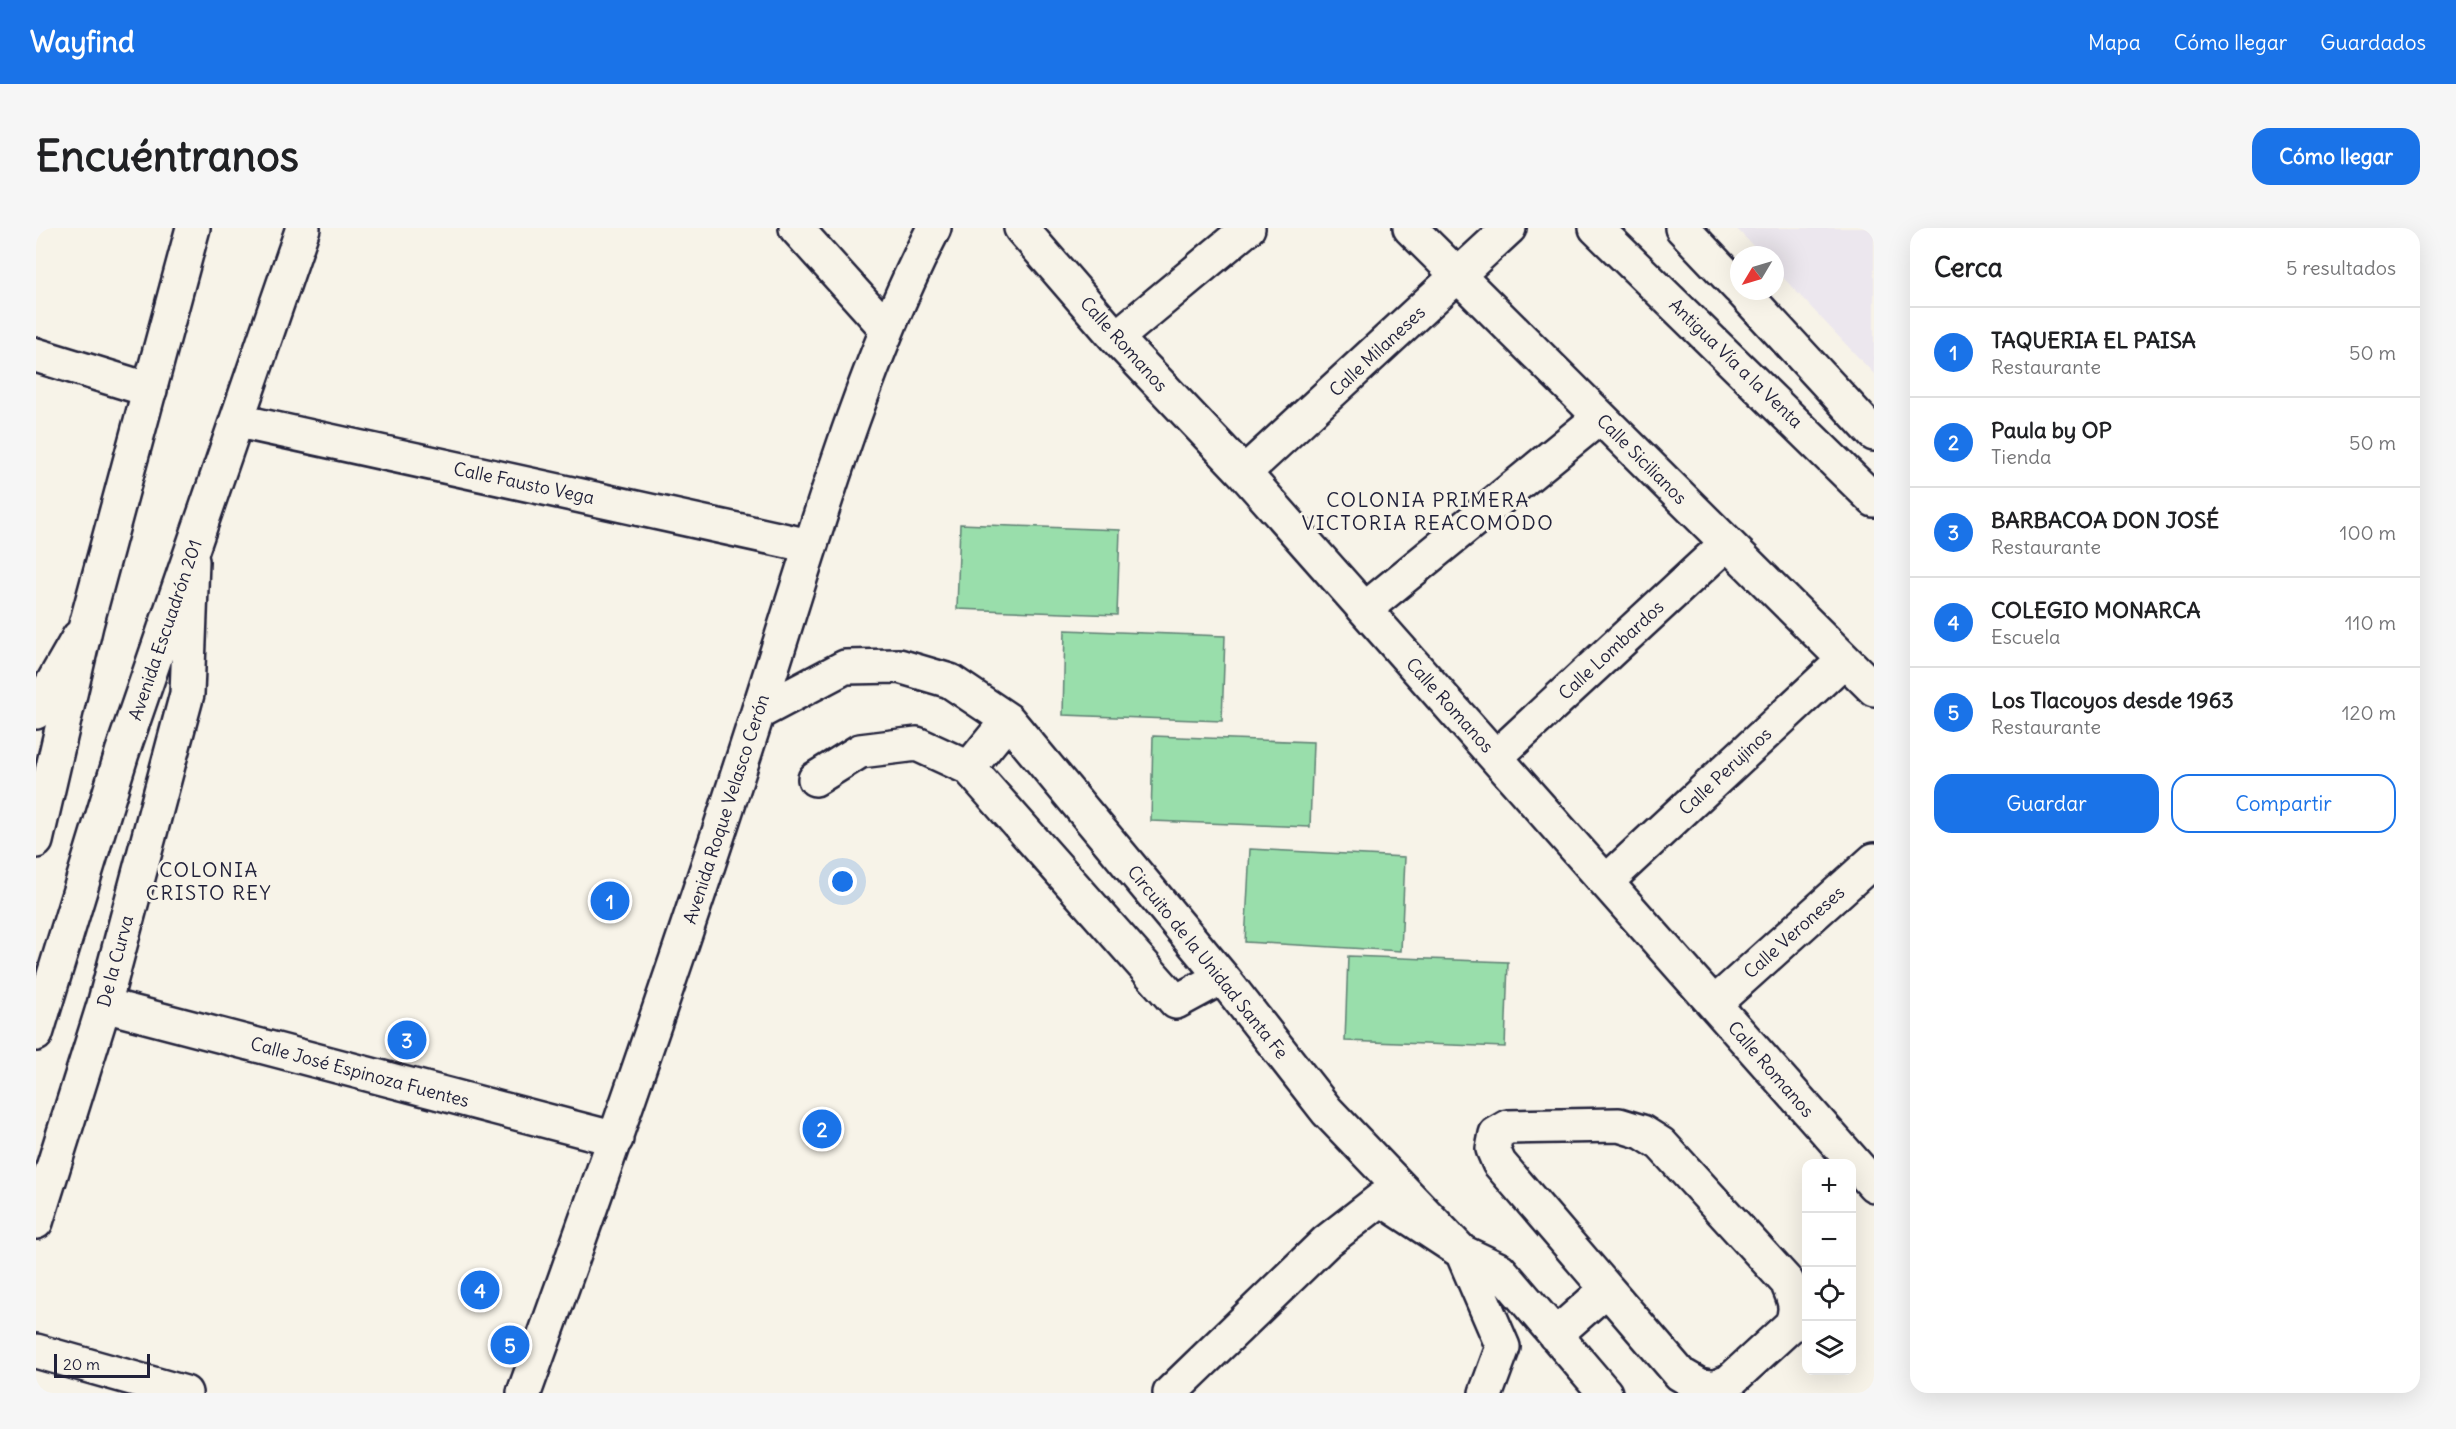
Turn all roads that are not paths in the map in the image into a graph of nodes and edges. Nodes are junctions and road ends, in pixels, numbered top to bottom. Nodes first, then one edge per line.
1 (193, 228) edge
2 (303, 228) edge
3 (796, 228) edge
4 (934, 228) edge
5 (1021, 228) edge
6 (1248, 228) edge
7 (1410, 228) edge
8 (1509, 228) edge
9 (1596, 228) edge
10 (1682, 228) edge
11 (1459, 276) junction
12 (1730, 279) edge
13 (1749, 300) edge
14 (887, 329) junction
15 (1116, 338) junction
16 (36, 355) edge
17 (150, 390) junction
18 (1600, 417) junction
19 (238, 421) junction
20 (1874, 434) edge
21 (1244, 473) junction
22 (1874, 500) edge
23 (1726, 543) junction
24 (810, 546) junction
25 (192, 554) junction
26 (1365, 609) junction
27 (86, 625) junction
28 (1844, 660) junction
29 (1874, 689) edge
30 (36, 712) edge
31 (758, 713) junction
32 (1008, 720) junction
33 (1496, 757) junction
34 (969, 768) junction
35 (815, 779) dead end
36 (36, 842) edge
37 (1874, 860) edge
38 (1606, 882) junction
39 (1222, 977) junction
40 (1714, 1004) junction
41 (104, 1005) junction
42 (36, 1034) edge
43 (616, 1139) junction
44 (1874, 1185) edge
45 (36, 1222) edge
46 (1462, 1252) junction
47 (1607, 1289) junction
48 (1555, 1335) junction
49 (36, 1351) edge
50 (185, 1393) edge
51 (524, 1393) edge
52 (1170, 1393) edge
53 (1486, 1393) edge
54 (1605, 1393) edge

1 - 17 street
2 - 19 street, Avenida Escuadrón 201
3 - 14 street
4 - 14 street, Avenida Roque Velasco Cerón
5 - 15 street, Calle Romanos
6 - 15 street
7 - 11 street, Calle Sicilianos
8 - 11 street, Calle Milaneses
9 - 22 street, Antigua Vía a la Venta
10 - 12 street
11 - 18 street, Calle Sicilianos
11 - 21 street, Calle Milaneses
13 - 20 street
14 - 24 street, Avenida Roque Velasco Cerón
15 - 21 street, Calle Romanos
16 - 17 street
17 - 27 street
18 - 23 street, Calle Sicilianos
18 - 26 street
19 - 24 street, Calle Fausto Vega
19 - 25 street, Avenida Escuadrón 201
21 - 26 street, Calle Romanos
23 - 28 street, Calle Sicilianos
23 - 33 street, Calle Lombardos
24 - 31 street, Avenida Roque Velasco Cerón
25 - 41 street, De la Curva
25 - 42 street, Avenida Escuadrón 201
26 - 33 street, Calle Romanos
27 - 30 street
27 - 36 street
28 - 29 street, Calle Sicilianos
28 - 38 street, Calle Perujinos
31 - 32 street, Circuito de la Unidad Santa Fe
31 - 43 street, Avenida Roque Velasco Cerón
32 - 34 street
32 - 39 street, Circuito de la Unidad Santa Fe
33 - 38 street, Calle Romanos
34 - 35 street
34 - 39 street
37 - 40 street, Calle Veroneses
38 - 40 street, Calle Romanos
39 - 46 street, Circuito de la Unidad Santa Fe
40 - 44 street, Calle Romanos
41 - 43 street, Calle José Espinoza Fuentes
41 - 45 street, De la Curva
43 - 51 street, Avenida Roque Velasco Cerón
46 - 48 street, Circuito de la Unidad Santa Fe
46 - 52 street
46 - 53 street
47 - 47 street
47 - 48 street
48 - 54 street, Circuito de la Unidad Santa Fe
49 - 50 street

